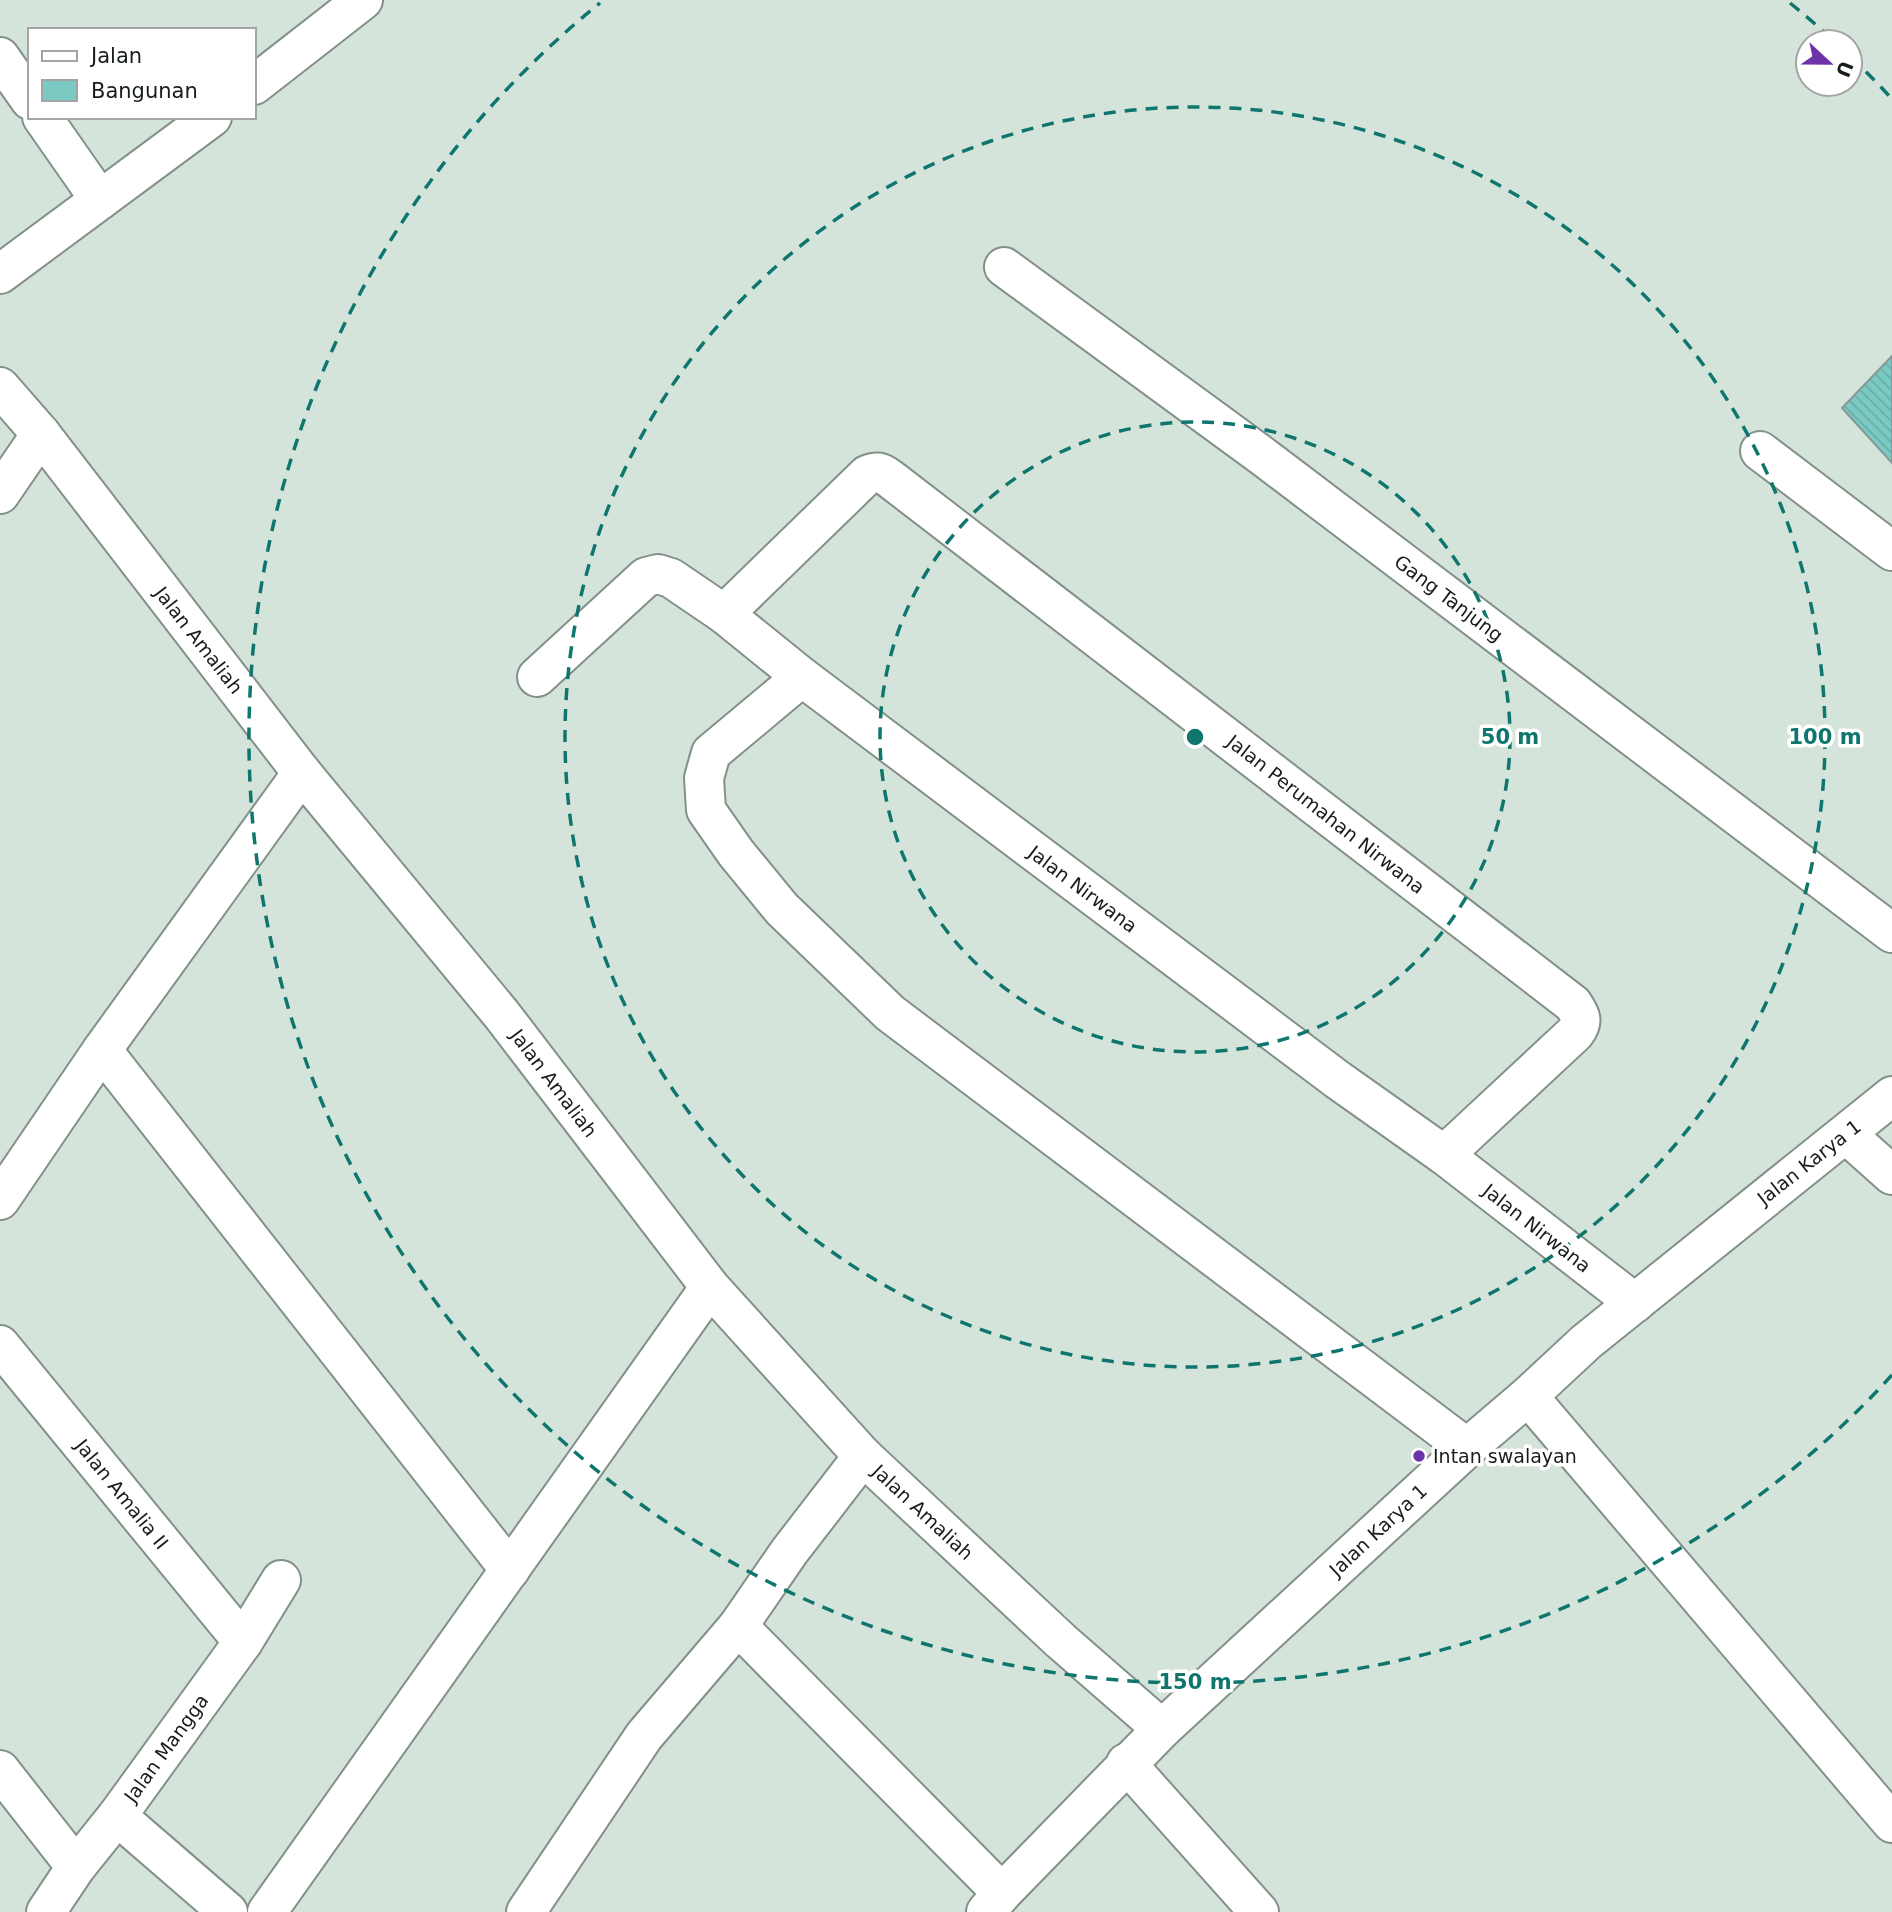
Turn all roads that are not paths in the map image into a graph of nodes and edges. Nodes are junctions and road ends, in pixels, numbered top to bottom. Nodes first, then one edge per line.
1 (363, 0) edge
2 (0, 57) edge
3 (256, 83) edge
4 (28, 97) edge
5 (43, 119) edge
6 (209, 119) edge
7 (100, 200) junction
8 (1004, 267) dead end
9 (0, 274) edge
10 (0, 387) edge
11 (41, 434) junction
12 (1760, 451) dead end
13 (0, 494) edge
14 (1892, 551) edge
15 (724, 614) junction
16 (537, 677) dead end
17 (802, 677) junction
18 (302, 774) junction
19 (1892, 933) edge
20 (102, 1050) junction
21 (1892, 1096) edge
22 (1846, 1133) junction
23 (1444, 1156) junction
24 (1892, 1175) edge
25 (0, 1200) edge
26 (710, 1287) junction
27 (1634, 1303) junction
28 (0, 1345) edge
29 (1528, 1396) junction
30 (1467, 1448) junction
31 (863, 1456) junction
32 (510, 1570) junction
33 (281, 1580) dead end
34 (738, 1626) junction
35 (243, 1642) junction
36 (1162, 1729) junction
37 (1126, 1763) junction
38 (0, 1770) edge
39 (117, 1816) junction
40 (1892, 1823) edge
41 (76, 1867) junction
42 (994, 1903) edge
43 (46, 1912) edge
44 (228, 1912) edge
45 (267, 1912) edge
46 (526, 1912) edge
47 (1259, 1912) edge

1 - 3 street
2 - 4 street
5 - 7 street
6 - 7 street
7 - 9 street
8 - 19 street, Gang Tanjung
10 - 11 street, Jalan Amaliah
11 - 13 street
11 - 18 street, Jalan Amaliah
12 - 14 street
15 - 16 street, Jalan Nirwana
15 - 17 street, Jalan Nirwana
15 - 23 street, Jalan Perumahan Nirwana
17 - 23 street, Jalan Nirwana
17 - 30 street
18 - 20 street
18 - 26 street, Jalan Amaliah
20 - 25 street
20 - 32 street
21 - 22 street, Jalan Karya 1
22 - 24 street
22 - 27 street, Jalan Karya 1
23 - 27 street, Jalan Nirwana
26 - 31 street, Jalan Amaliah
26 - 32 street
27 - 29 street, Jalan Karya 1
28 - 35 street, Jalan Amalia II
29 - 30 street, Jalan Karya 1
29 - 40 street
30 - 36 street, Jalan Karya 1
31 - 34 street
31 - 36 street, Jalan Amaliah
32 - 45 street
33 - 35 street, Jalan Mangga
34 - 42 street
34 - 46 street
35 - 39 street, Jalan Mangga
36 - 37 street, Jalan Karya 1
37 - 42 street, Jalan Karya 1
37 - 47 street
38 - 41 street
39 - 41 street, Jalan Mangga
39 - 44 street
41 - 43 street, Jalan Mangga

